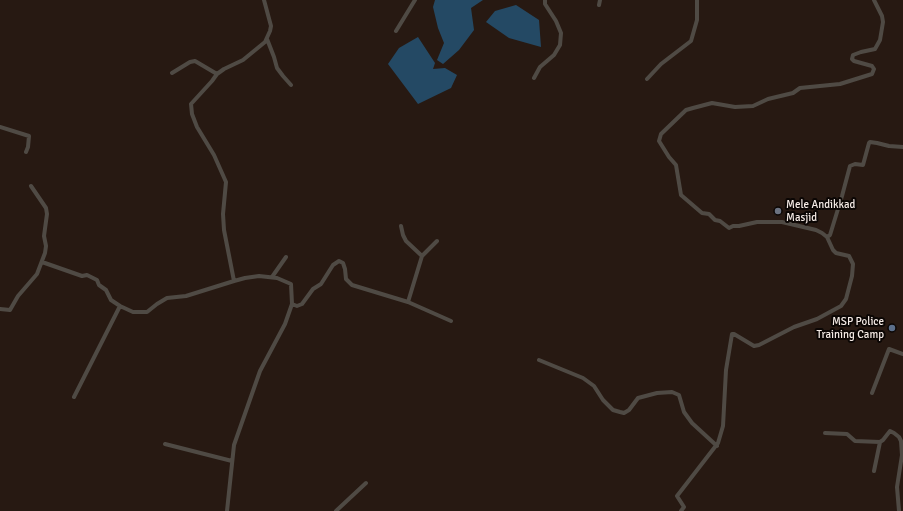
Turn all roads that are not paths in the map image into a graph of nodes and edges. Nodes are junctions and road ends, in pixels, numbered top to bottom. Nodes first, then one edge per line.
1 (264, 0) edge
2 (415, 0) edge
3 (546, 0) edge
4 (697, 0) edge
5 (874, 0) edge
6 (396, 31) dead end
7 (267, 39) junction
8 (172, 73) dead end
9 (217, 74) junction
10 (534, 78) dead end
11 (647, 79) dead end
12 (291, 85) dead end
13 (0, 127) edge
14 (903, 147) edge
15 (26, 152) dead end
16 (31, 186) dead end
17 (401, 226) dead end
18 (827, 237) junction
19 (437, 241) dead end
20 (422, 256) junction
21 (286, 257) dead end
22 (42, 262) junction
23 (272, 277) junction
24 (234, 281) junction
25 (408, 302) junction
26 (292, 304) junction
27 (120, 306) junction
28 (0, 310) edge
29 (451, 321) dead end
30 (903, 354) edge
31 (539, 360) dead end
32 (872, 393) dead end
33 (74, 397) dead end
34 (825, 433) dead end
35 (880, 442) junction
36 (164, 444) dead end
37 (717, 446) junction
38 (232, 461) junction
39 (874, 471) dead end
40 (366, 483) dead end
41 (227, 511) edge
42 (336, 511) edge
43 (681, 511) edge
44 (899, 511) edge

1 - 7 street
2 - 6 street
3 - 10 street
4 - 11 street
5 - 18 street
7 - 9 street
7 - 12 street
8 - 9 street
9 - 24 street
13 - 15 street
14 - 18 street
16 - 22 street
17 - 20 street
18 - 37 street
19 - 20 street
20 - 25 street
21 - 23 street
22 - 27 street
22 - 28 street
23 - 24 street
23 - 26 street
24 - 27 street
25 - 26 street
25 - 29 street
26 - 38 street
27 - 33 street
30 - 32 street
31 - 37 street
34 - 35 street
35 - 39 street
35 - 44 street
36 - 38 street
37 - 43 street
38 - 41 street
40 - 42 street

